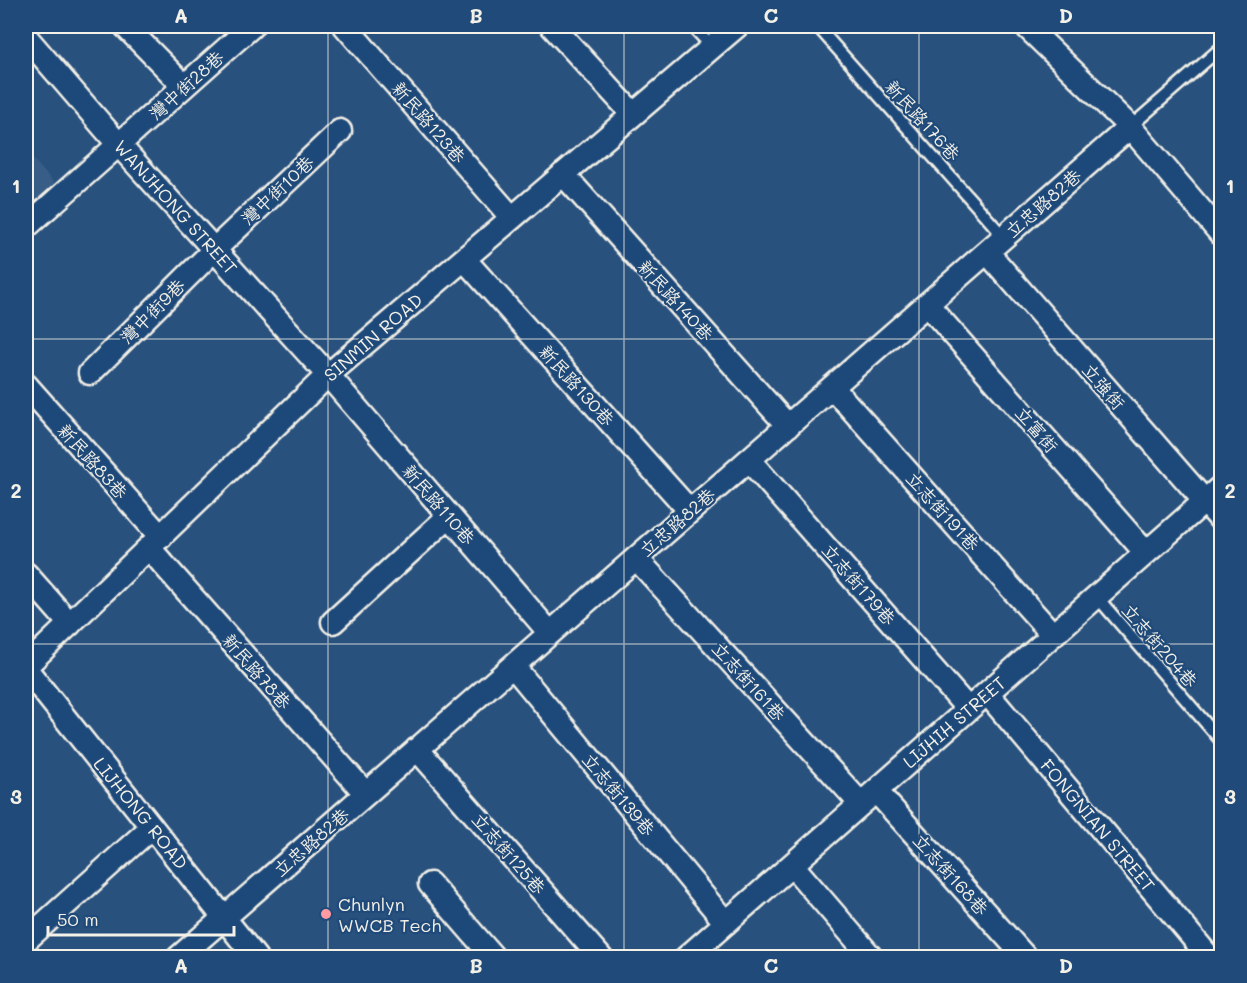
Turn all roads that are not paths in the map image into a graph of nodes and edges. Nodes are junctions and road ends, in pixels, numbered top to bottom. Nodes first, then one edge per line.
1 (125, 26) edge
2 (252, 26) edge
3 (345, 26) edge
4 (552, 26) edge
5 (692, 26) edge
6 (737, 26) edge
7 (817, 26) edge
8 (1026, 26) edge
9 (26, 37) edge
10 (712, 47) junction
11 (1221, 47) edge
12 (184, 86) junction
13 (633, 114) junction
14 (1130, 127) junction
15 (340, 131) dead end
16 (119, 145) junction
17 (563, 174) junction
18 (512, 218) junction
19 (26, 227) edge
20 (1221, 235) edge
21 (1004, 237) junction
22 (215, 249) junction
23 (987, 252) junction
24 (464, 259) junction
25 (927, 304) junction
26 (90, 373) dead end
27 (328, 375) junction
28 (26, 385) edge
29 (832, 387) junction
30 (788, 426) junction
31 (749, 460) junction
32 (1221, 486) edge
33 (1204, 501) junction
34 (690, 511) junction
35 (449, 516) junction
36 (1221, 521) edge
37 (155, 542) junction
38 (1146, 554) junction
39 (636, 558) junction
40 (26, 574) edge
41 (1096, 597) junction
42 (333, 622) dead end
43 (70, 624) junction
44 (550, 633) junction
45 (1053, 634) junction
46 (513, 666) junction
47 (26, 667) edge
48 (987, 693) junction
49 (968, 709) junction
50 (1221, 742) edge
51 (417, 749) junction
52 (366, 794) junction
53 (868, 797) junction
54 (152, 827) junction
55 (792, 865) junction
56 (429, 884) dead end
57 (224, 918) junction
58 (726, 923) junction
59 (26, 940) edge
60 (178, 957) edge
61 (256, 957) edge
62 (494, 957) edge
63 (601, 957) edge
64 (686, 957) edge
65 (872, 957) edge
66 (1026, 957) edge
67 (1210, 957) edge

1 - 12 street
2 - 12 street, 灣中街28巷
3 - 18 street, 新民路123巷
4 - 13 street
5 - 10 lane
6 - 10 street, SINMIN ROAD
7 - 21 lane, 新民路176巷
8 - 14 street
9 - 16 street, WANJHONG STREET
10 - 13 street, SINMIN ROAD
11 - 14 lane
12 - 16 street, 灣中街28巷
13 - 17 street, SINMIN ROAD
14 - 20 street
14 - 21 street, 立忠路82巷
15 - 22 street, 灣中街10巷
16 - 19 street, 灣中街28巷
16 - 22 street, WANJHONG STREET
17 - 18 street, SINMIN ROAD
17 - 30 street, 新民路140巷
18 - 24 street, SINMIN ROAD
21 - 23 street, 立忠路82巷
22 - 26 street, 灣中街9巷
22 - 27 street, WANJHONG STREET
23 - 25 street, 立忠路82巷
23 - 33 street, 立強街
24 - 27 street, SINMIN ROAD
24 - 34 street, 新民路130巷
25 - 29 street, 立忠路82巷
25 - 38 street, 立富街
27 - 35 street, 新民路110巷
27 - 37 street, SINMIN ROAD
28 - 37 street, 新民路83巷
29 - 30 street, 立忠路82巷
29 - 45 street, 立志街191巷
30 - 31 street, 立忠路82巷
31 - 34 street, 立忠路82巷
31 - 49 street, 立志街179巷
32 - 33 street, LIJHIH STREET
33 - 36 street, 立強街
33 - 38 street, LIJHIH STREET
34 - 39 street, 立忠路82巷
35 - 42 street
35 - 44 street, 新民路110巷
37 - 43 street, SINMIN ROAD
37 - 52 street, 新民路78巷
38 - 41 street, LIJHIH STREET
39 - 44 street, 立忠路82巷
39 - 53 street, 立志街161巷
40 - 43 street
41 - 45 street, LIJHIH STREET
41 - 50 lane, 立志街204巷
43 - 47 street, SINMIN ROAD
44 - 46 street, 立忠路82巷
45 - 48 street, LIJHIH STREET
46 - 51 street, 立忠路82巷
46 - 58 street, 立志街139巷
47 - 54 street, LIJHONG ROAD
48 - 49 street, LIJHIH STREET
48 - 67 street, FONGNIAN STREET
49 - 53 street, LIJHIH STREET
51 - 52 street, 立忠路82巷
51 - 63 street, 立志街125巷
52 - 57 street, 立忠路82巷
53 - 55 street, LIJHIH STREET
53 - 66 street, 立志街168巷
54 - 57 street, LIJHONG ROAD
54 - 59 street
55 - 58 street, LIJHIH STREET
55 - 65 street
56 - 62 street
57 - 60 street, 立忠路82巷
57 - 61 street, LIJHONG ROAD
58 - 64 street, LIJHIH STREET

